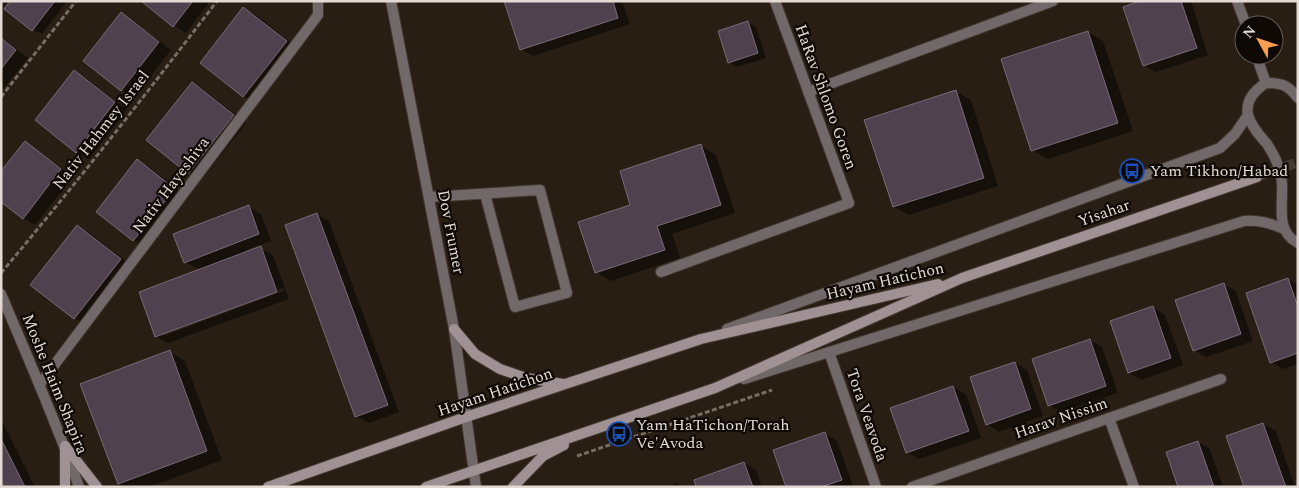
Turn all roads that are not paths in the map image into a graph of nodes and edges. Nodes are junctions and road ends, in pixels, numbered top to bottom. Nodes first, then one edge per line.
1 (318, 1) edge
2 (391, 1) edge
3 (775, 1) edge
4 (1053, 1) edge
5 (1237, 1) edge
6 (1242, 15) edge
7 (1260, 65) edge
8 (1266, 83) junction
9 (808, 92) junction
10 (1298, 98) edge
11 (1248, 115) junction
12 (1257, 176) tunnel mouth
13 (485, 194) junction
14 (429, 197) junction
15 (1284, 229) junction
16 (1298, 243) edge
17 (661, 272) dead end
18 (962, 278) junction
19 (1, 294) edge
20 (454, 330) junction
21 (701, 339) junction
22 (829, 352) junction
23 (1221, 379) dead end
24 (40, 384) junction
25 (564, 384) junction
26 (715, 388) junction
27 (466, 416) junction
28 (1109, 418) junction
29 (589, 431) junction
30 (65, 446) junction
31 (474, 469) junction
32 (65, 487) edge
33 (79, 487) edge
34 (97, 487) edge
35 (268, 487) edge
36 (426, 487) edge
37 (476, 487) edge
38 (513, 487) edge
39 (876, 487) edge
40 (912, 487) edge
41 (1134, 487) edge

1 - 24 street, Nativ Hayeshiva
2 - 14 street, Dov Frumer
3 - 9 street, HaRav Shlomo Goren
4 - 9 street
5 - 6 street
7 - 8 street
8 - 10 street
8 - 11 street
9 - 17 street, HaRav Shlomo Goren
11 - 15 street
11 - 21 street
12 - 18 street, Yisahar
13 - 13 street
13 - 14 street
14 - 20 street, Dov Frumer
15 - 16 street
15 - 22 street
18 - 21 street, Hayam Hatichon
18 - 26 street, Hayam Hatichon
19 - 24 street, Moshe Haim Shapira
20 - 25 street
20 - 27 street, Dov Frumer
21 - 25 street, Hayam Hatichon
22 - 26 street
22 - 39 street, Tora Veavoda
23 - 28 street, Harav Nissim
24 - 30 street, Moshe Haim Shapira
25 - 27 street, Hayam Hatichon
26 - 29 street, Hayam Hatichon
27 - 31 street, Dov Frumer
27 - 35 street, Hayam Hatichon
28 - 40 street, Harav Nissim
28 - 41 street
29 - 31 street, Hayam Hatichon
29 - 38 street
30 - 32 street
30 - 33 street, Moshe Haim Shapira
30 - 34 street
31 - 36 street, Hayam Hatichon
31 - 37 street, Dov Frumer

